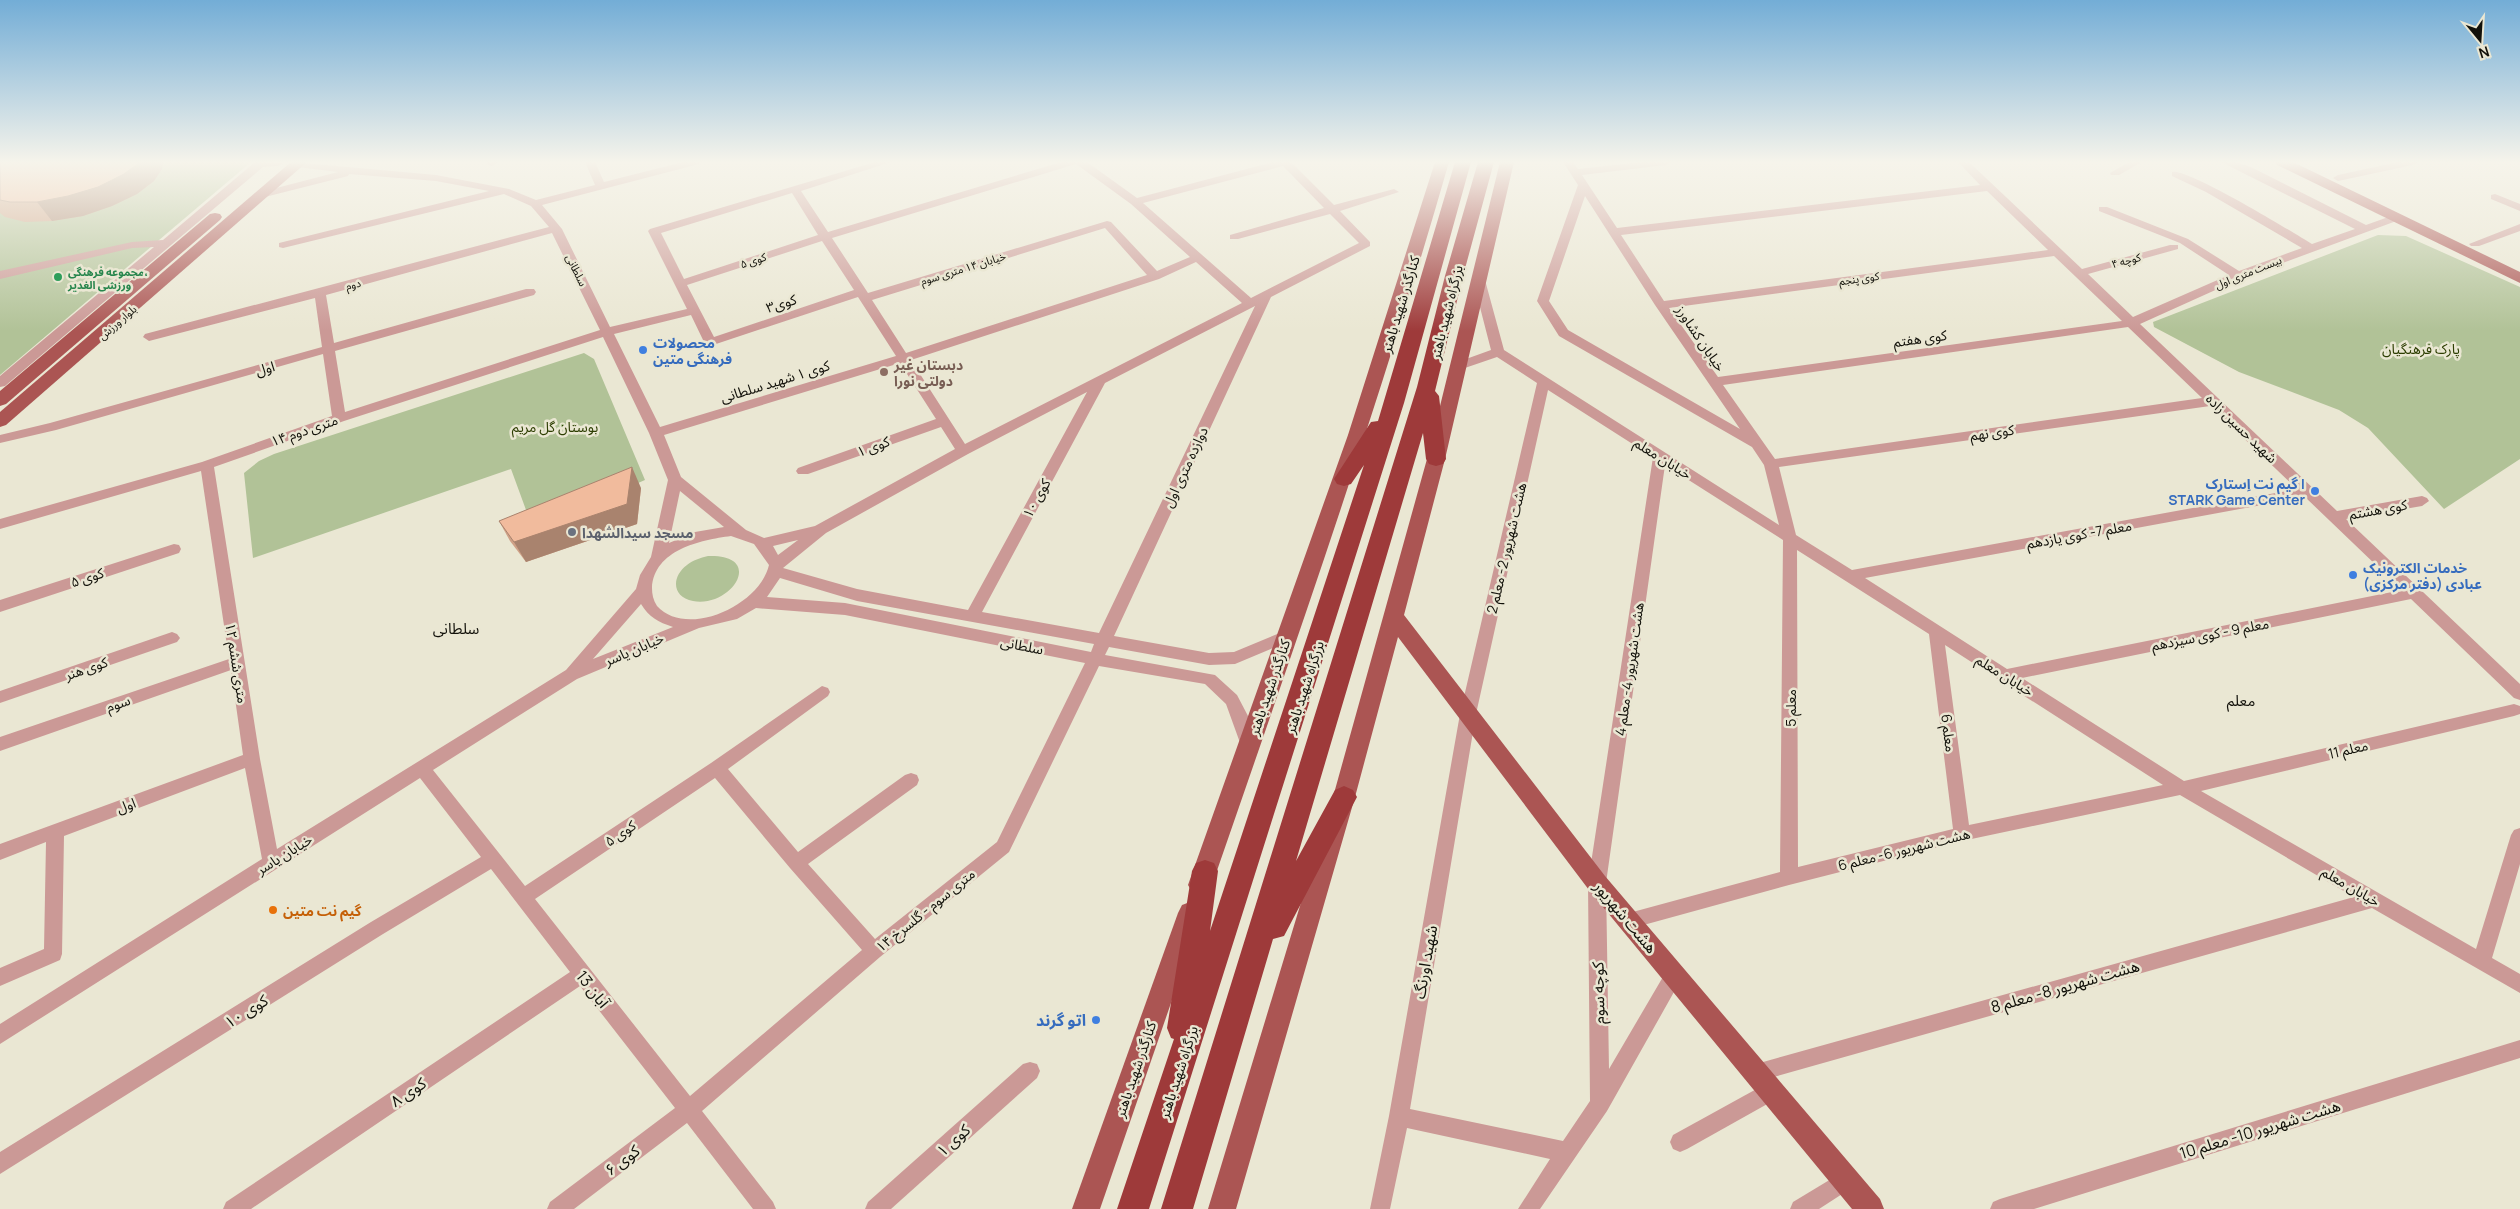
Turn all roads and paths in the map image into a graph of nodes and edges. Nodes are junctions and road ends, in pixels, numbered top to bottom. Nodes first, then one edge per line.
1 (194, 218) edge
2 (213, 218) edge
3 (235, 218) edge
4 (390, 218) edge
5 (547, 218) edge
6 (695, 218) edge
7 (814, 218) edge
8 (884, 218) edge
9 (1154, 218) edge
10 (1298, 218) edge
11 (1340, 218) edge
12 (1426, 218) edge
13 (1447, 218) edge
14 (1470, 218) edge
15 (1494, 218) edge
16 (1572, 218) edge
17 (1605, 218) edge
18 (1727, 218) edge
19 (2022, 218) edge
20 (2127, 218) edge
21 (2259, 218) edge
22 (2344, 218) edge
23 (2394, 218) edge
24 (2395, 218) edge
25 (2422, 218) edge
26 (2520, 227) edge
27 (2363, 228) junction
28 (556, 229) junction
29 (1614, 232) junction
30 (826, 236) junction
31 (1234, 237) dead end
32 (165, 242) junction
33 (2475, 244) junction
34 (283, 245) dead end
35 (2174, 247) dead end
36 (2310, 248) junction
37 (2057, 252) junction
38 (1199, 257) junction
39 (2520, 266) edge
40 (2079, 273) junction
41 (0, 275) edge
42 (2238, 275) junction
43 (1155, 276) junction
44 (2520, 278) edge
45 (1479, 280) junction
46 (680, 284) junction
47 (110, 290) junction
48 (530, 292) dead end
49 (320, 293) junction
50 (1267, 294) junction
51 (863, 295) junction
52 (1249, 303) junction
53 (1661, 305) junction
54 (694, 311) junction
55 (93, 322) junction
56 (2131, 323) junction
57 (607, 332) junction
58 (149, 337) dead end
59 (328, 350) junction
60 (1498, 352) junction
61 (903, 358) junction
62 (1459, 366) junction
63 (1100, 381) junction
64 (1544, 381) junction
65 (1713, 382) junction
66 (0, 383) edge
67 (1428, 387) junction
68 (0, 400) edge
69 (2213, 401) junction
70 (1394, 403) junction
71 (339, 418) junction
72 (0, 421) edge
73 (943, 421) junction
74 (656, 433) junction
75 (0, 439) edge
76 (1759, 446) junction
77 (963, 451) junction
78 (1660, 456) junction
79 (1436, 459) junction
80 (1771, 464) junction
81 (207, 465) junction
82 (804, 471) dead end
83 (1344, 479) junction
84 (675, 480) junction
85 (2308, 492) junction
86 (2422, 501) dead end
87 (2334, 516) junction
88 (0, 524) edge
89 (821, 529) junction
90 (742, 534) junction
91 (1790, 538) junction
92 (764, 543) junction
93 (174, 549) dead end
94 (658, 560) junction
95 (775, 568) junction
96 (1849, 576) junction
97 (645, 589) junction
98 (2414, 593) junction
99 (754, 602) junction
100 (0, 606) edge
101 (972, 616) junction
102 (1393, 616) junction
103 (697, 623) junction
104 (1936, 631) junction
105 (1287, 636) junction
106 (172, 638) dead end
107 (1103, 640) junction
108 (1096, 659) junction
109 (237, 662) junction
110 (571, 675) junction
111 (2005, 675) junction
112 (822, 692) dead end
113 (2520, 694) edge
114 (0, 697) edge
115 (2514, 710) dead end
116 (1468, 714) junction
117 (0, 744) edge
118 (1248, 746) junction
119 (252, 759) junction
120 (422, 768) junction
121 (717, 768) junction
122 (912, 780) dead end
123 (2182, 788) junction
124 (1344, 797) junction
125 (55, 831) junction
126 (1962, 834) junction
127 (2520, 835) edge
128 (0, 852) edge
129 (493, 859) junction
130 (272, 862) junction
131 (796, 863) junction
132 (1205, 871) junction
133 (1789, 877) junction
134 (1597, 883) junction
135 (523, 897) junction
136 (2375, 899) junction
137 (1629, 921) junction
138 (874, 951) junction
139 (2482, 961) junction
140 (1251, 970) junction
141 (582, 974) junction
142 (1674, 976) junction
143 (0, 977) edge
144 (2520, 984) edge
145 (0, 1035) edge
146 (2520, 1049) edge
147 (1030, 1071) dead end
148 (1764, 1082) junction
149 (1171, 1092) junction
150 (1600, 1104) junction
151 (688, 1110) junction
152 (1399, 1116) junction
153 (1680, 1142) dead end
154 (1567, 1152) junction
155 (0, 1164) edge
156 (1846, 1180) junction
157 (233, 1209) edge
158 (557, 1209) edge
159 (766, 1209) edge
160 (875, 1209) edge
161 (1086, 1209) edge
162 (1134, 1209) edge
163 (1177, 1209) edge
164 (1222, 1209) edge
165 (1380, 1209) edge
166 (1528, 1209) edge
167 (1800, 1209) edge
168 (1870, 1209) edge
169 (2000, 1209) edge

1 - 32 street
2 - 55 main road, بلوار ورزش
3 - 72 main road, بلوار ورزش
4 - 34 street
5 - 28 street, سلطانی
6 - 46 street
7 - 30 street
8 - 30 street, کوی ۵
9 - 38 street
10 - 31 street
11 - 50 street
12 - 83 main road, کنارگذر شهید باهنر
13 - 70 highway, بزرگراه شهید باهنر
14 - 67 highway, بزرگراه شهید باهنر
15 - 45 main road
16 - 76 street
17 - 29 street, خیابان کشاورز
18 - 29 street
19 - 37 street, شهید حسین زاده
20 - 42 street
21 - 36 street
22 - 27 street
23 - 27 street, بیست متری اول
24 - 44 main road
25 - 33 main road
26 - 33 street
27 - 36 street, بیست متری اول
28 - 49 street, دوم
28 - 57 street, سلطانی
29 - 53 street, خیابان کشاورز
30 - 46 street, کوی ۵
30 - 51 street
32 - 41 street
32 - 47 street
33 - 39 main road
35 - 40 street, کوچه ۴
36 - 42 street, بیست متری اول
37 - 40 street, شهید حسین زاده
37 - 53 street, کوی پنجم
38 - 43 street, کوی ۱ شهید سلطانی
38 - 52 street
40 - 56 street, شهید حسین زاده
42 - 56 street, بیست متری اول
43 - 51 street, خیابان ۱۴ متری سوم
43 - 61 street, کوی ۱ شهید سلطانی
45 - 60 street
45 - 62 main road
46 - 54 street
47 - 55 main road
47 - 66 street
48 - 59 street, اول
49 - 58 street, دوم
49 - 59 street
50 - 52 street
50 - 107 street, دوازده متری اول
51 - 54 street, کوی۳
51 - 61 street
52 - 63 street
53 - 65 street, خیابان کشاورز
54 - 57 street, ۱۴ متری دوم
55 - 68 main road, بلوار ورزش
56 - 65 street, کوی هفتم
56 - 69 street, شهید حسین زاده
57 - 71 street, ۱۴ متری دوم
57 - 74 street, سلطانی
59 - 71 street
59 - 75 street, اول
60 - 62 street
60 - 64 street, خیابان معلم
61 - 73 street
61 - 74 street, کوی ۱ شهید سلطانی
62 - 79 main road
63 - 77 street
63 - 101 street, کوی ۱۰
64 - 78 street, خیابان معلم
64 - 116 street, هشت شهریور 2- معلم 2
65 - 76 street, خیابان کشاورز
67 - 79 highway
67 - 140 highway, بزرگراه شهید باهنر
69 - 80 street, کوی نهم
69 - 85 street, شهید حسین زاده
70 - 83 highway
70 - 149 highway, بزرگراه شهید باهنر
71 - 81 street, ۱۴ متری دوم
73 - 77 street
73 - 82 street, کوی ۱
74 - 84 street, سلطانی
76 - 80 street, خیابان کشاورز
77 - 89 street
78 - 91 street, خیابان معلم
78 - 134 street, هشت شهریور 4- معلم 4
79 - 102 main road
80 - 91 street, خیابان کشاورز
81 - 88 street, ۱۴ متری دوم
81 - 109 street, ۱۲ متری ششم
83 - 105 main road, کنارگذر شهید باهنر
84 - 90 street
84 - 94 street
85 - 87 street, شهید حسین زاده
85 - 96 street, معلم 7- کوی یازدهم
86 - 87 street, کوی هشتم
87 - 98 street, شهید حسین زاده
89 - 92 street
89 - 95 street
90 - 92 street
90 - 94 street
91 - 96 street, خیابان معلم
91 - 133 street, معلم 5
92 - 95 street
93 - 100 street, کوی ۵
94 - 97 street
95 - 99 street
95 - 101 street, سلطانی
96 - 104 street, خیابان معلم
97 - 103 street
97 - 110 street, خیابان یاسر
98 - 111 street, معلم 9 - کوی سیزدهم
98 - 113 street, شهید حسین زاده
99 - 103 street
99 - 108 street, سلطانی
101 - 107 street, سلطانی
102 - 116 main road, هشت شهریور
102 - 124 main road
103 - 110 street, خیابان یاسر
104 - 111 street, خیابان معلم
104 - 126 street, معلم 6
105 - 107 street, سلطانی
105 - 118 main road, کنارگذر شهید باهنر
106 - 114 street, کوی هنر
107 - 108 street, دوازده متری اول
108 - 118 street, سلطانی
108 - 138 street, ۱۴ متری سوم - گلسرخ
109 - 117 street, سوم
109 - 119 street, ۱۲ متری ششم
110 - 120 street, خیابان یاسر
111 - 123 street, خیابان معلم
112 - 121 street, کوی ۵
115 - 123 street, معلم 11
116 - 134 main road, هشت شهریور
116 - 152 street, شهید اورنگ
118 - 132 main road, کنارگذر شهید باهنر
119 - 125 street, اول
119 - 130 street, ۱۲ متری ششم
120 - 129 street, 13 آبان
120 - 130 street, خیابان یاسر
121 - 131 street
121 - 135 street, کوی ۵
122 - 131 street
123 - 126 street, هشت شهریور 6- معلم 6
123 - 136 street, خیابان معلم
124 - 140 highway
124 - 164 main road
125 - 128 street, اول
125 - 143 street
126 - 133 street, هشت شهریور 6- معلم 6
127 - 139 street
129 - 135 street, 13 آبان
129 - 155 street, کوی ۱۰
130 - 145 street, خیابان یاسر
131 - 138 street
132 - 149 highway
132 - 161 main road, کنارگذر شهید باهنر
133 - 137 street, هشت شهریور 6- معلم 6
134 - 137 main road, هشت شهریور
134 - 150 street, کوچه سوم
135 - 141 street, 13 آبان
136 - 139 street, خیابان معلم
136 - 148 street, هشت شهریور 8- معلم 8
137 - 142 main road, هشت شهریور
138 - 151 street, ۱۴ متری سوم - گلسرخ
139 - 144 street, خیابان معلم
140 - 163 highway, بزرگراه شهید باهنر
141 - 151 street, 13 آبان
141 - 157 street, کوی ۸
142 - 148 main road, هشت شهریور
142 - 150 street
146 - 169 street, هشت شهریور 10- معلم 10
147 - 160 street, کوی ۱
148 - 153 street, هشت شهریور 8- معلم 8
148 - 156 main road, هشت شهریور
149 - 162 highway, بزرگراه شهید باهنر
150 - 154 street
151 - 158 street, کوی ۶
151 - 159 street, 13 آبان
152 - 154 street
152 - 165 street, شهید اورنگ
154 - 166 street
156 - 167 street
156 - 168 main road, هشت شهریور

